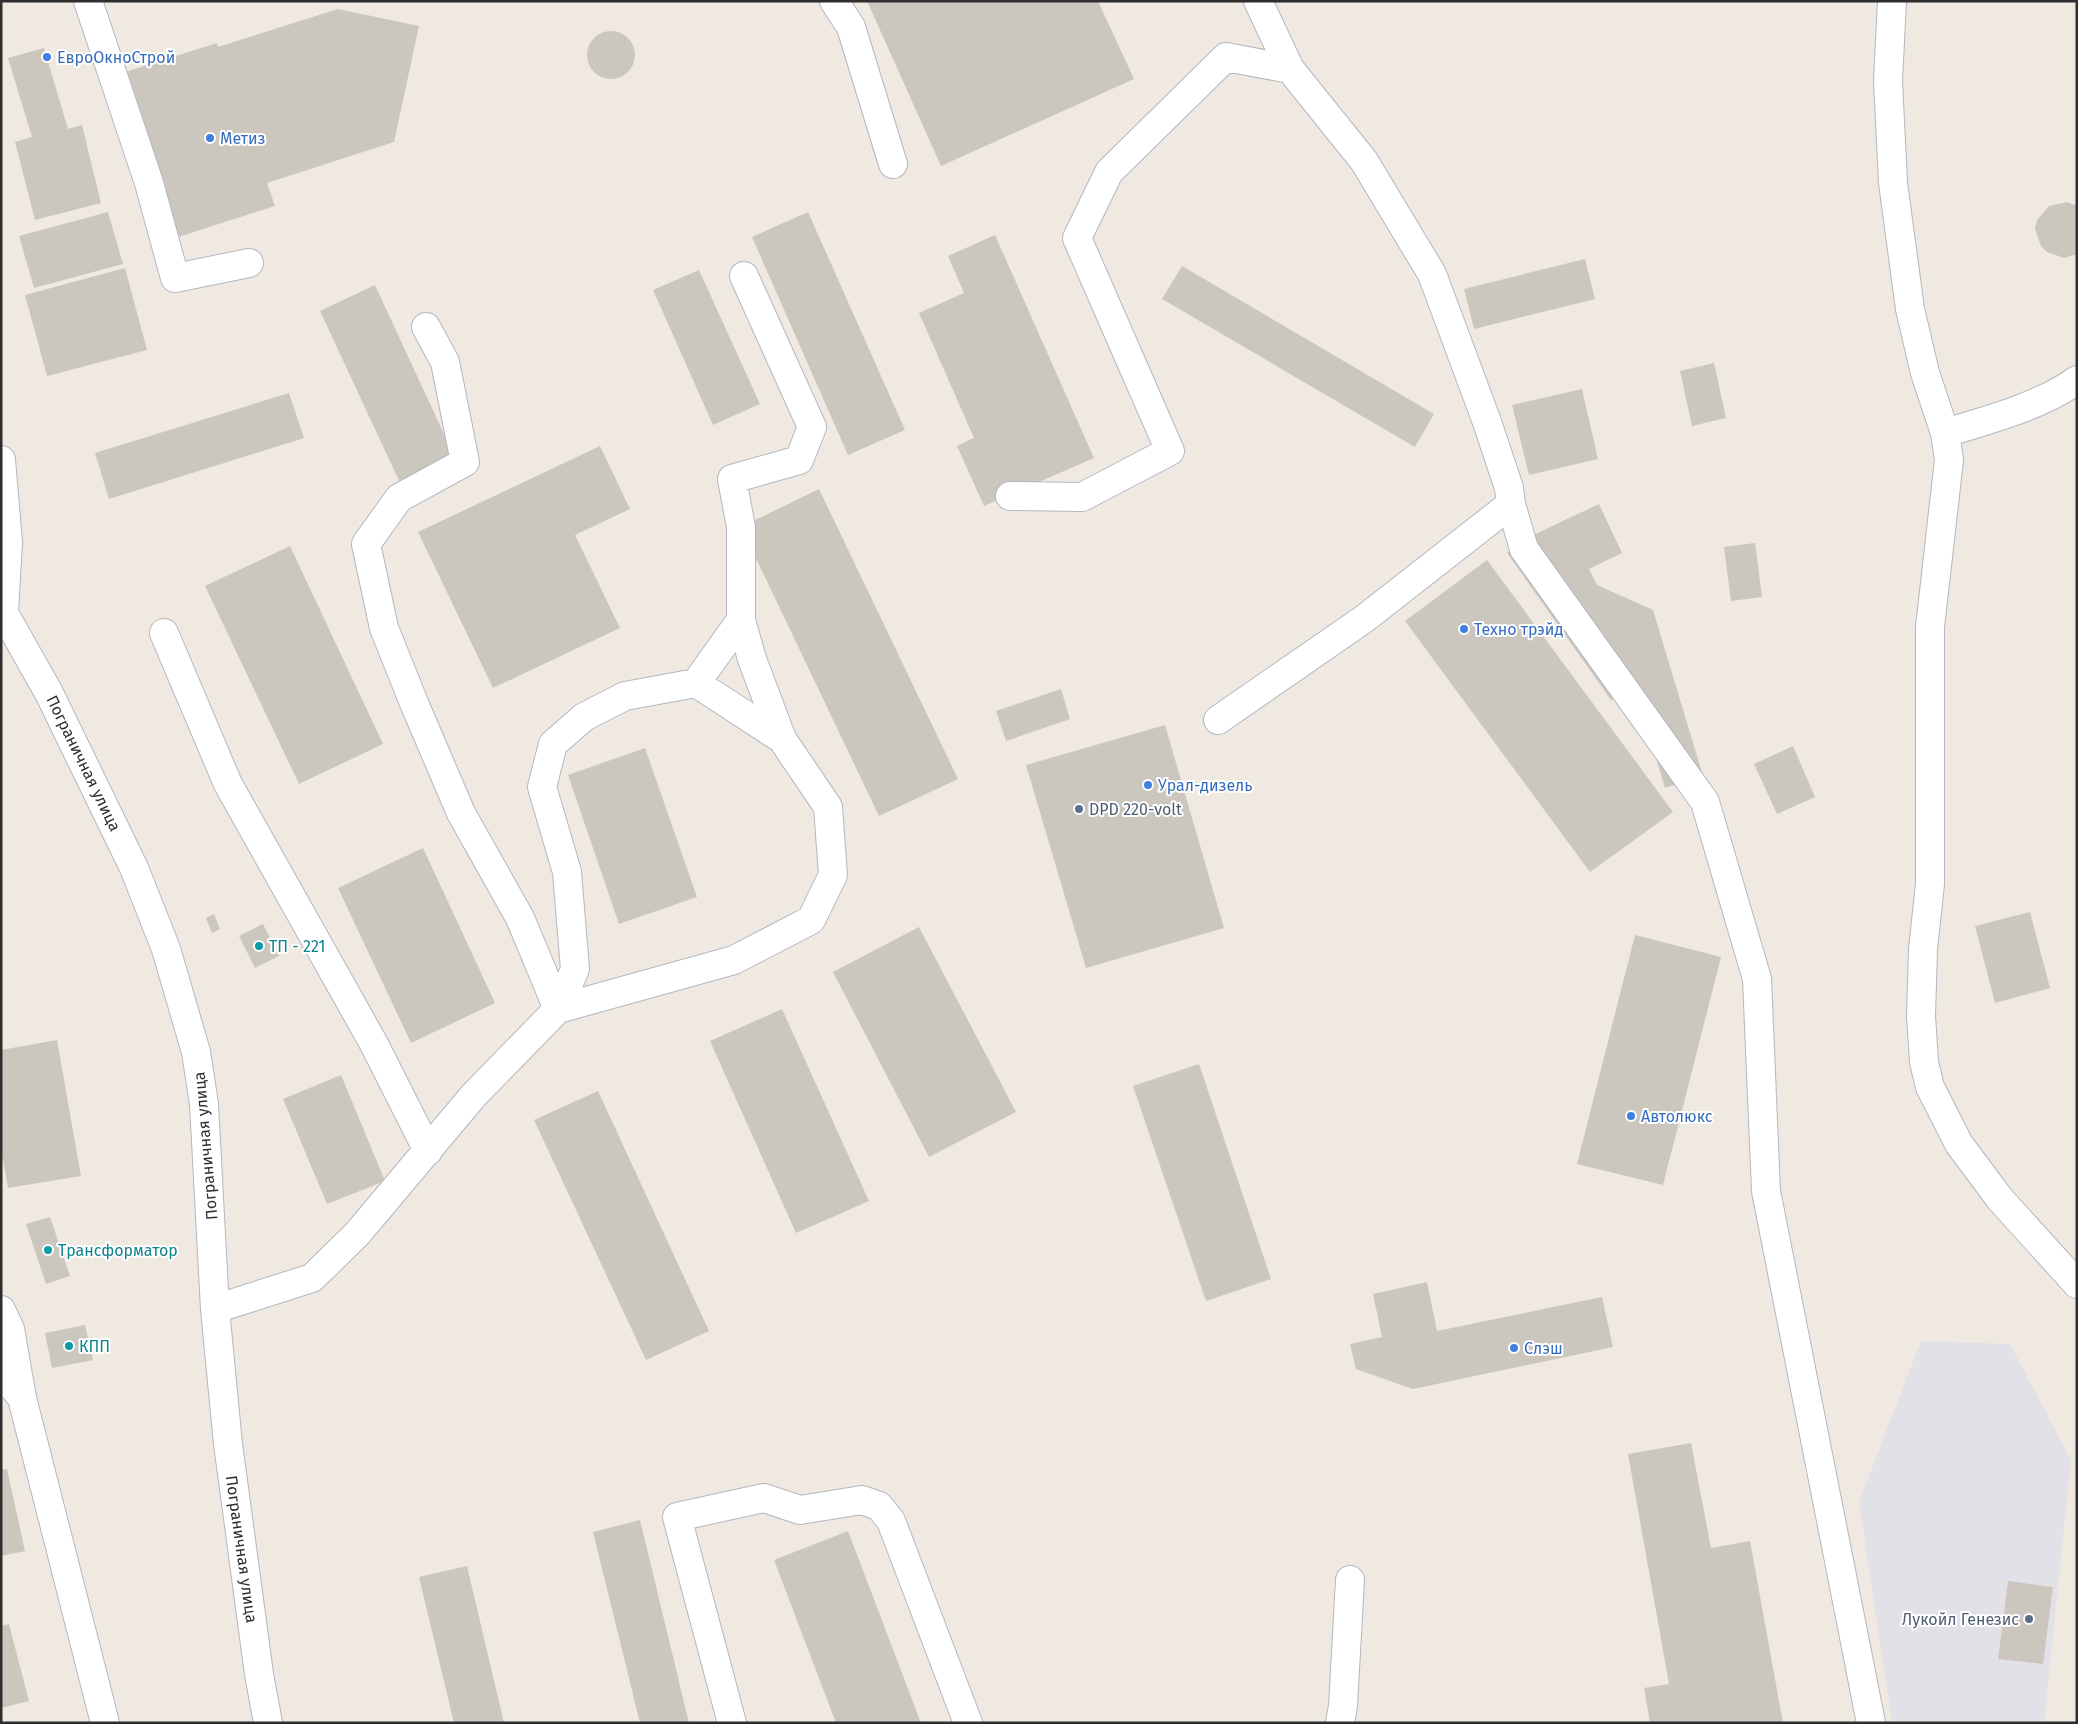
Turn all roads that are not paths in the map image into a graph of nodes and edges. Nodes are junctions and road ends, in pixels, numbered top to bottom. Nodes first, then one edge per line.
1 (88, 1) edge
2 (834, 1) edge
3 (1258, 1) edge
4 (1892, 1) edge
5 (1290, 69) junction
6 (892, 164) dead end
7 (249, 263) dead end
8 (744, 276) dead end
9 (426, 327) dead end
10 (2077, 380) edge
11 (1946, 432) junction
12 (1, 460) edge
13 (1010, 496) dead end
14 (1511, 504) junction
15 (3, 610) edge
16 (740, 620) junction
17 (164, 633) dead end
18 (696, 683) junction
19 (1218, 720) dead end
20 (782, 739) junction
21 (558, 1009) junction
22 (428, 1151) junction
23 (2077, 1284) edge
24 (215, 1309) junction
25 (1, 1310) edge
26 (1, 1379) edge
27 (22, 1398) junction
28 (1350, 1580) dead end
29 (105, 1723) edge
30 (268, 1723) edge
31 (732, 1723) edge
32 (968, 1723) edge
33 (1340, 1723) edge
34 (1871, 1723) edge

1 - 7 street
2 - 6 street
3 - 5 street
4 - 11 street
5 - 13 street
5 - 14 street
8 - 16 street
9 - 21 street
10 - 11 street
11 - 23 street
12 - 15 street
14 - 19 street
14 - 34 street
15 - 24 street, Пограничная улица
16 - 18 street
16 - 20 street
17 - 22 street
18 - 20 street
18 - 21 street
20 - 21 street
21 - 22 street
22 - 24 street
24 - 30 street, Пограничная улица
25 - 27 street
26 - 27 street
27 - 29 street
28 - 33 street
31 - 32 street

